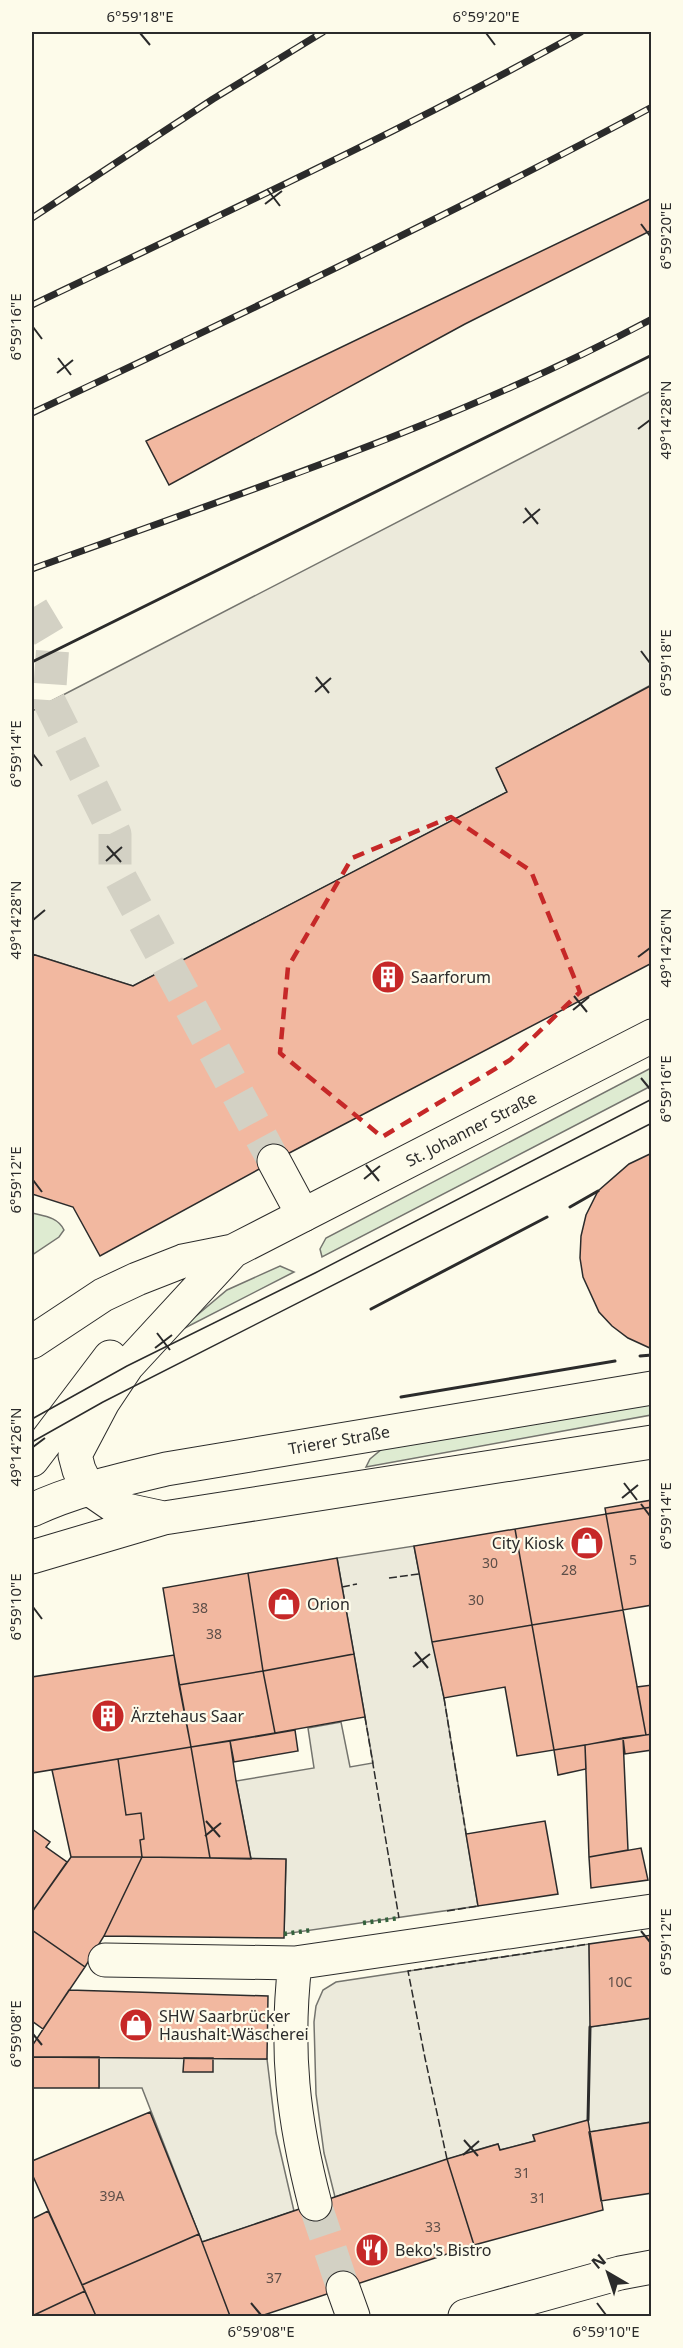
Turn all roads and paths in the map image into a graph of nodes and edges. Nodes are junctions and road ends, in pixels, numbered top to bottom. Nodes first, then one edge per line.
1 (648, 1037) edge
2 (274, 1161) tunnel mouth
3 (303, 1215) junction
4 (233, 1251) junction
5 (32, 1342) edge
6 (651, 1388) edge
7 (651, 1442) edge
8 (32, 1460) edge
9 (88, 1488) junction
10 (32, 1510) edge
11 (164, 1518) junction
12 (40, 1556) edge
13 (651, 1911) edge
14 (105, 1960) dead end
15 (295, 1963) junction
16 (315, 2204) tunnel mouth
17 (651, 2267) edge
18 (465, 2316) edge

1 - 3 main road, St. Johanner Straße
2 - 3 main road
3 - 4 main road, St. Johanner Straße
4 - 5 main road, St. Johanner Straße
4 - 8 main road
4 - 9 main road
6 - 9 main road, Trierer Straße
7 - 11 main road
9 - 10 main road, Trierer Straße
9 - 11 main road
11 - 12 main road
13 - 15 main road
14 - 15 main road
15 - 16 main road
17 - 18 main road

